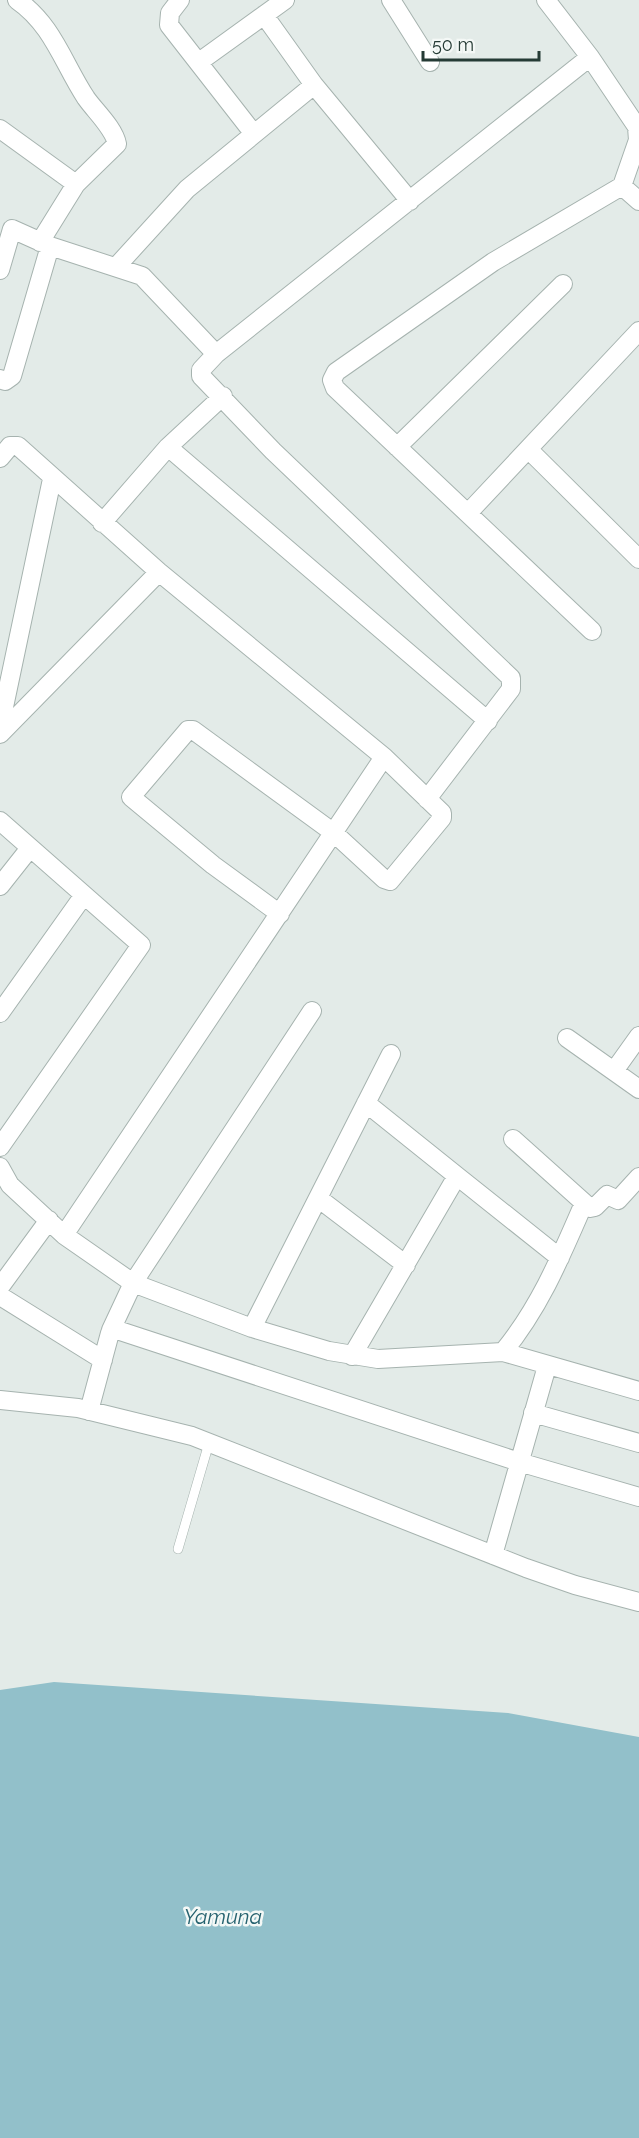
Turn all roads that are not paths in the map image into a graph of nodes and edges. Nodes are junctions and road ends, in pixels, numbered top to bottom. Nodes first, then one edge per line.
1 (180, 0) edge
2 (285, 0) edge
3 (391, 0) edge
4 (546, 0) edge
5 (28, 3) edge
6 (264, 15) junction
7 (590, 57) junction
8 (199, 62) junction
9 (430, 62) dead end
10 (314, 85) junction
11 (0, 129) edge
12 (254, 134) junction
13 (76, 184) junction
14 (622, 186) junction
15 (410, 201) junction
16 (639, 201) edge
17 (6, 227) edge
18 (45, 244) junction
19 (116, 267) junction
20 (0, 270) edge
21 (563, 284) dead end
22 (639, 331) edge
23 (216, 354) junction
24 (0, 379) edge
25 (223, 396) junction
26 (168, 447) junction
27 (397, 447) junction
28 (528, 449) junction
29 (0, 458) edge
30 (52, 479) junction
31 (469, 512) junction
32 (102, 523) junction
33 (639, 559) edge
34 (159, 572) junction
35 (592, 631) dead end
36 (488, 721) junction
37 (0, 726) edge
38 (0, 734) edge
39 (384, 757) junction
40 (427, 799) junction
41 (0, 821) edge
42 (334, 833) junction
43 (30, 848) junction
44 (0, 886) edge
45 (84, 895) junction
46 (280, 914) junction
47 (312, 1011) dead end
48 (0, 1013) edge
49 (639, 1036) edge
50 (567, 1038) dead end
51 (391, 1054) dead end
52 (614, 1071) junction
53 (639, 1089) edge
54 (366, 1103) junction
55 (513, 1139) dead end
56 (0, 1147) edge
57 (0, 1167) edge
58 (457, 1176) junction
59 (639, 1177) edge
60 (318, 1198) junction
61 (584, 1203) junction
62 (49, 1220) junction
63 (64, 1235) junction
64 (560, 1258) junction
65 (406, 1265) junction
66 (133, 1282) junction
67 (0, 1287) edge
68 (0, 1296) edge
69 (252, 1328) junction
70 (111, 1330) junction
71 (503, 1352) junction
72 (352, 1356) junction
73 (103, 1360) junction
74 (547, 1366) junction
75 (639, 1391) edge
76 (0, 1400) edge
77 (89, 1411) junction
78 (533, 1413) junction
79 (209, 1443) junction
80 (639, 1443) edge
81 (519, 1462) junction
82 (639, 1497) edge
83 (178, 1549) dead end
84 (493, 1555) junction
85 (639, 1602) edge

1 - 8 street
2 - 6 street
3 - 9 street
4 - 7 street
5 - 13 street
6 - 8 street
6 - 10 street
7 - 14 street
7 - 15 street
8 - 12 street
10 - 12 street
10 - 15 street
11 - 13 street
12 - 19 street
13 - 18 street
14 - 16 street
14 - 27 street
15 - 23 street
17 - 18 street
17 - 20 street
18 - 19 street
18 - 24 street
19 - 23 street
21 - 27 street
22 - 28 street
23 - 25 street
25 - 26 street
25 - 36 street
26 - 32 street
26 - 36 street
27 - 31 street
28 - 31 street
28 - 33 street
29 - 30 street
30 - 32 street
30 - 37 street
31 - 35 street
32 - 34 street
34 - 38 street
34 - 39 street
36 - 40 street
39 - 40 street
39 - 42 street
40 - 42 street
41 - 43 street
42 - 46 street
42 - 46 street
43 - 44 street
43 - 45 street
45 - 48 street
45 - 56 street
46 - 63 street
47 - 66 street
49 - 52 street
50 - 52 street
51 - 54 street
52 - 53 street
54 - 58 street
54 - 60 street
55 - 61 street
57 - 62 street
58 - 64 street
58 - 65 street
59 - 61 street
60 - 65 street
60 - 69 street
61 - 64 street
62 - 63 street
62 - 67 street
63 - 66 street
64 - 71 street
65 - 72 street
66 - 69 street
66 - 70 street
68 - 73 street
69 - 72 street
70 - 73 street
70 - 81 street
71 - 72 street
71 - 74 street
73 - 77 street
74 - 75 street
74 - 78 street
76 - 77 street
77 - 79 street
78 - 80 street
78 - 81 street
79 - 83 lane
79 - 84 street
81 - 82 street
81 - 84 street
84 - 85 street

